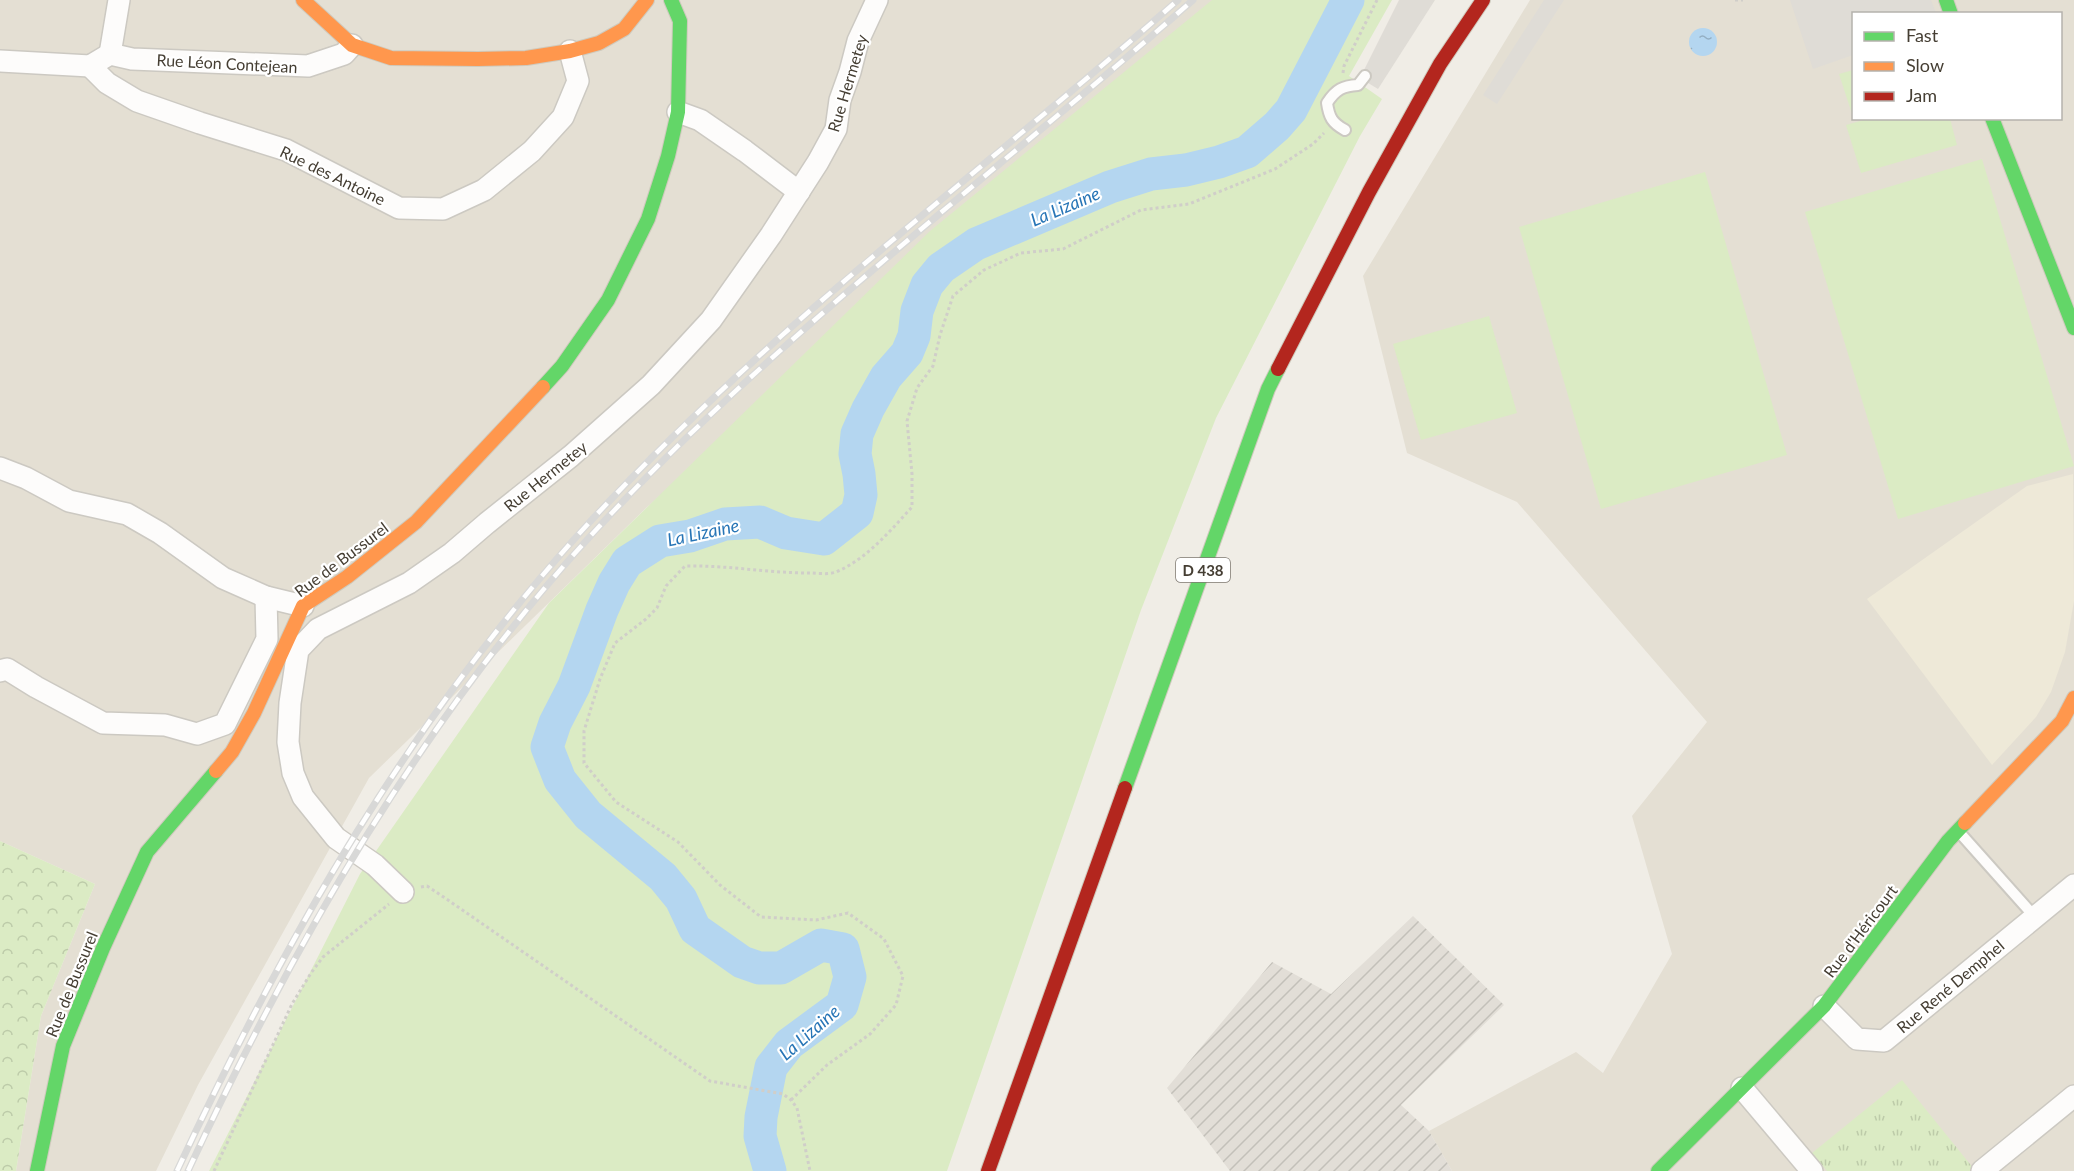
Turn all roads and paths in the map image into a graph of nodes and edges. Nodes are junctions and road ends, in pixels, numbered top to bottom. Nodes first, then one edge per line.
1 (119, 0) edge
2 (303, 0) edge
3 (647, 0) edge
4 (670, 0) edge
5 (877, 0) edge
6 (1377, 0) edge
7 (1483, 0) edge
8 (1735, 0) edge
9 (1743, 0) edge
10 (352, 45) junction
11 (570, 51) junction
12 (110, 54) junction
13 (0, 61) edge
14 (90, 66) junction
15 (1365, 76) dead end
16 (1343, 87) junction
17 (678, 112) junction
18 (1993, 120) edge
19 (1334, 124) junction
20 (1345, 130) dead end
21 (799, 192) junction
22 (2074, 328) edge
23 (0, 468) edge
24 (266, 597) junction
25 (303, 606) junction
26 (0, 670) edge
27 (2074, 698) edge
28 (1957, 830) junction
29 (2074, 885) edge
30 (403, 892) junction
31 (2034, 916) junction
32 (1824, 1006) junction
33 (1742, 1088) junction
34 (2074, 1096) edge
35 (791, 1100) junction
36 (37, 1171) edge
37 (214, 1171) edge
38 (810, 1171) edge
39 (988, 1171) edge
40 (1658, 1171) edge
41 (1812, 1171) edge
42 (1982, 1171) edge

1 - 12 street
2 - 10 street
3 - 11 street
4 - 17 street, Rue de Bussurel
5 - 21 street, Rue Hermetey
6 - 16 path
7 - 39 street, D 438
8 - 9 path
10 - 11 street
10 - 12 street, Rue Léon Contejean
11 - 14 street, Rue des Antoine
12 - 14 street
13 - 14 street
15 - 16 lane
16 - 19 lane
17 - 21 street
17 - 25 street, Rue de Bussurel
18 - 22 street
19 - 20 lane
19 - 35 path
21 - 30 street, Rue Hermetey
23 - 24 street
24 - 25 street
24 - 26 street
25 - 36 street, Rue de Bussurel
27 - 28 street, Rue d'Héricourt
28 - 31 lane
28 - 32 street, Rue d'Héricourt
29 - 31 street, Rue René Demphel
30 - 35 path
30 - 37 path
31 - 32 street, Rue René Demphel
32 - 33 street, Rue d'Héricourt
33 - 40 street, Rue d'Héricourt
33 - 41 street
34 - 42 street
35 - 38 path

